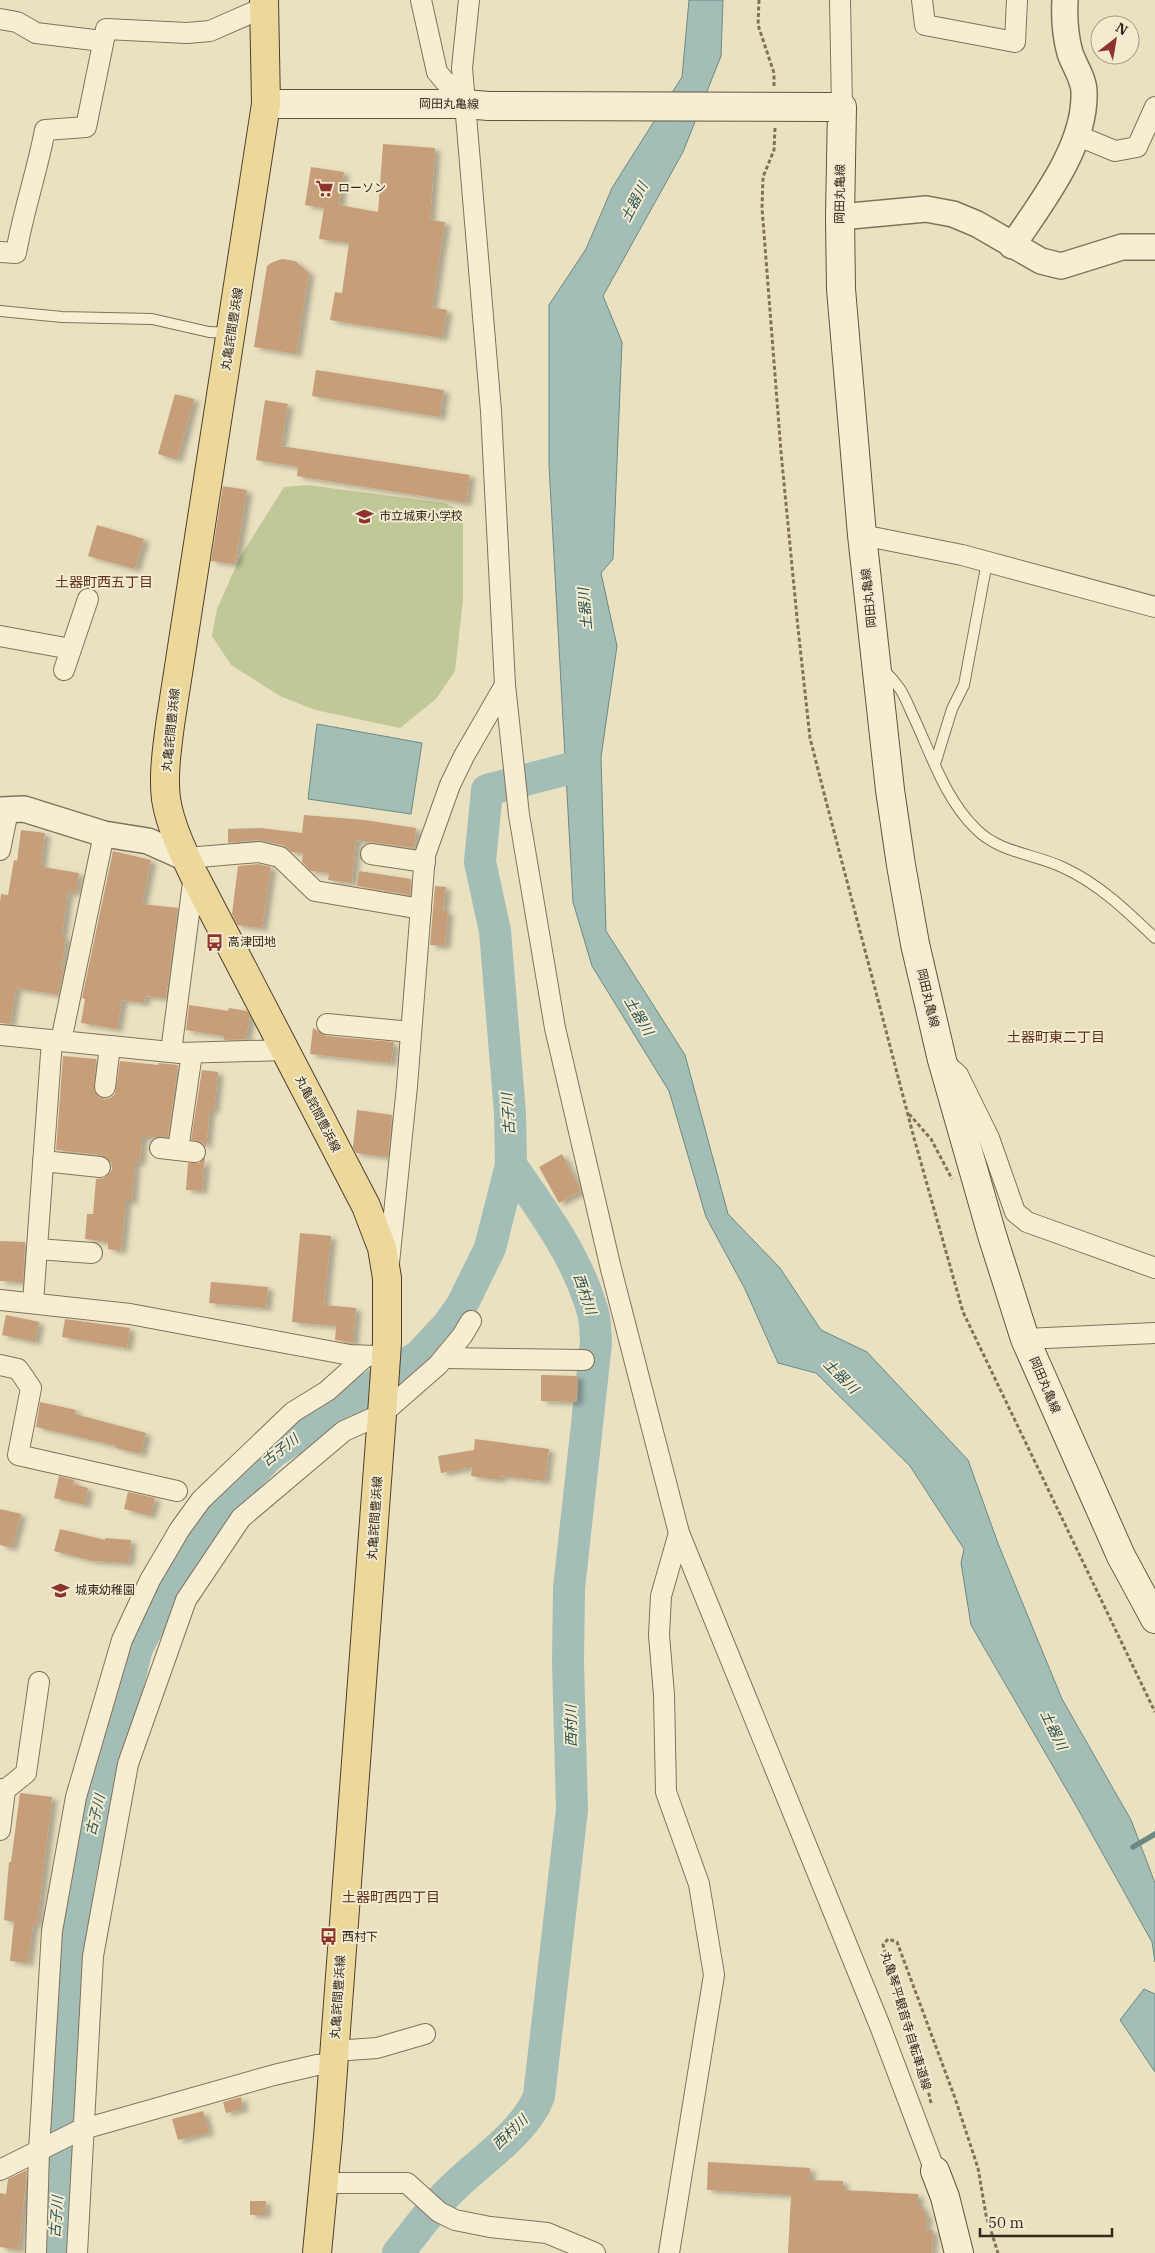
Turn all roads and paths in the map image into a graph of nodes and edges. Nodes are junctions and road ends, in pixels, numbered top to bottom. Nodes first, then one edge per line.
1 (421, 0) edge
2 (469, 0) edge
3 (840, 0) edge
4 (922, 0) edge
5 (1017, 0) edge
6 (1065, 0) edge
7 (264, 3) edge
8 (0, 19) edge
9 (102, 41) junction
10 (266, 104) junction
11 (477, 105) junction
12 (836, 107) junction
13 (1155, 107) edge
14 (1076, 136) junction
15 (840, 216) junction
16 (1012, 246) junction
17 (1155, 247) edge
18 (0, 252) edge
19 (0, 311) edge
20 (231, 333) junction
21 (862, 535) junction
22 (987, 562) junction
23 (88, 599) dead end
24 (1155, 607) edge
25 (0, 625) edge
26 (0, 631) edge
27 (0, 636) edge
28 (71, 649) junction
29 (876, 660) junction
30 (64, 670) dead end
31 (504, 685) junction
32 (935, 764) junction
33 (4, 810) edge
34 (104, 834) junction
35 (0, 850) edge
36 (371, 854) dead end
37 (425, 862) junction
38 (190, 867) junction
39 (421, 909) junction
40 (1155, 938) edge
41 (328, 1024) dead end
42 (411, 1032) junction
43 (0, 1035) edge
44 (56, 1041) junction
45 (110, 1046) junction
46 (285, 1050) junction
47 (171, 1052) junction
48 (192, 1053) junction
49 (942, 1060) junction
50 (105, 1087) dead end
51 (908, 1112) dead end
52 (178, 1150) dead end
53 (43, 1161) junction
54 (100, 1167) dead end
55 (953, 1181) dead end
56 (37, 1249) junction
57 (92, 1253) dead end
58 (1155, 1268) edge
59 (388, 1278) junction
60 (0, 1300) edge
61 (33, 1303) junction
62 (471, 1321) dead end
63 (1155, 1333) edge
64 (1025, 1339) junction
65 (376, 1356) junction
66 (445, 1358) junction
67 (584, 1360) dead end
68 (0, 1365) edge
69 (383, 1409) junction
70 (176, 1491) dead end
71 (679, 1533) junction
72 (1155, 1618) edge
73 (38, 1682) dead end
74 (3, 1790) edge
75 (0, 1830) edge
76 (425, 2034) dead end
77 (334, 2057) junction
78 (931, 2105) dead end
79 (82, 2130) junction
80 (40, 2150) junction
81 (0, 2170) edge
82 (935, 2171) joint
83 (323, 2184) junction
84 (36, 2253) edge
85 (77, 2253) edge
86 (317, 2253) edge
87 (595, 2253) edge
88 (669, 2253) edge
89 (959, 2253) edge
90 (998, 2253) edge

1 - 11 street
2 - 11 street
3 - 12 street
4 - 5 street
6 - 14 street
7 - 9 street
7 - 10 main road, 丸亀詫間豊浜線
8 - 9 street
9 - 18 street
10 - 11 main road, 岡田丸亀線
10 - 20 main road, 丸亀詫間豊浜線
11 - 12 main road, 岡田丸亀線, bridge
11 - 31 street
12 - 15 main road, 岡田丸亀線
13 - 14 street
14 - 16 street
15 - 16 street
15 - 21 main road, 岡田丸亀線
16 - 17 street
19 - 20 lane
20 - 38 main road, 丸亀詫間豊浜線
21 - 22 street
21 - 29 main road, 岡田丸亀線
22 - 24 street
22 - 32 lane
23 - 28 street
25 - 26 street
27 - 28 street
28 - 30 street
29 - 32 lane
29 - 49 main road, 岡田丸亀線
31 - 37 street
31 - 71 street
32 - 40 lane
33 - 34 street
33 - 35 street
34 - 38 street
34 - 44 street
36 - 37 street
37 - 39 street
38 - 39 street
38 - 46 main road, 丸亀詫間豊浜線
38 - 47 street
39 - 42 street
41 - 42 street
42 - 59 street
43 - 44 street
44 - 45 street
44 - 53 street
45 - 47 street
45 - 50 street
46 - 48 street
46 - 59 main road, 丸亀詫間豊浜線
47 - 48 street
48 - 52 street
49 - 58 street
49 - 64 main road, 岡田丸亀線
51 - 55 path
53 - 54 street
53 - 56 street
56 - 57 street
56 - 61 street
59 - 65 main road, 丸亀詫間豊浜線
60 - 61 street
61 - 65 street
62 - 66 street
63 - 64 street
64 - 72 main road, 岡田丸亀線
65 - 69 main road, 丸亀詫間豊浜線
65 - 80 street
66 - 67 street
66 - 69 street
68 - 70 street
69 - 77 main road, 丸亀詫間豊浜線
69 - 79 street
71 - 82 street
71 - 88 street
73 - 74 street
74 - 75 street
76 - 77 street
77 - 79 street
77 - 83 main road, 丸亀詫間豊浜線
78 - 90 path, 丸亀琴平観音寺自転車道線
79 - 80 street
79 - 85 street
80 - 81 street
80 - 84 street
82 - 89 main road
83 - 86 main road, 丸亀詫間豊浜線
83 - 87 street

